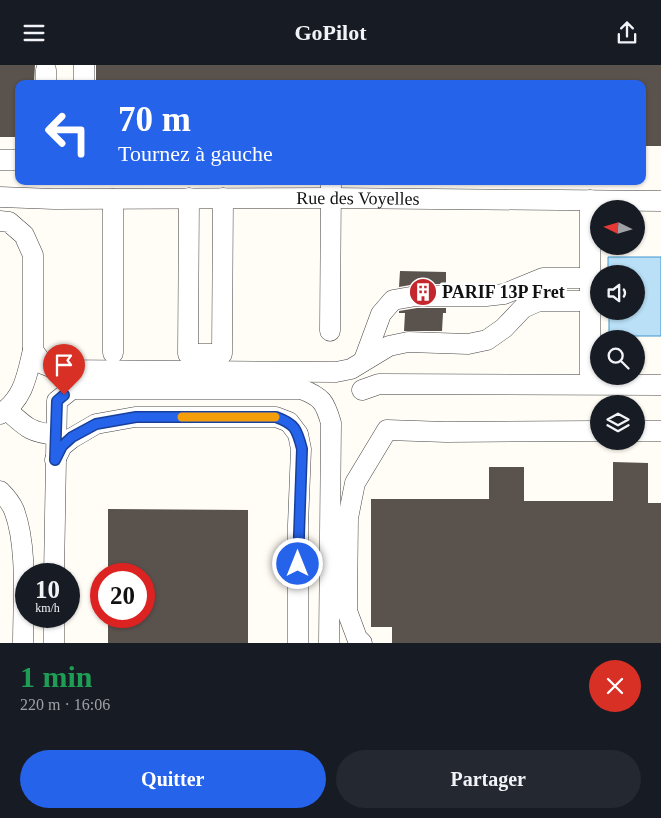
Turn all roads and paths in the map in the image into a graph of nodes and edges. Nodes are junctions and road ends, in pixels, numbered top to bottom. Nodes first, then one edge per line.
1 (84, 65) edge
2 (84, 80) edge
3 (0, 160) edge
4 (15, 160) edge
5 (84, 190) edge
6 (331, 190) edge
7 (0, 197) edge
8 (189, 198) junction
9 (223, 198) junction
10 (113, 199) junction
11 (590, 200) edge
12 (645, 201) edge
13 (661, 201) edge
14 (0, 221) edge
15 (590, 278) edge
16 (590, 301) edge
17 (330, 331) dead end
18 (33, 350) junction
19 (113, 353) dead end
20 (364, 360) junction
21 (590, 385) edge
22 (645, 385) edge
23 (661, 385) edge
24 (362, 390) dead end
25 (4, 412) edge
26 (590, 431) edge
27 (645, 431) edge
28 (661, 431) edge
29 (56, 435) junction
30 (55, 460) junction
31 (0, 491) edge
32 (54, 563) edge
33 (54, 628) edge
34 (23, 643) edge
35 (54, 643) edge
36 (298, 643) edge
37 (329, 643) edge
38 (362, 643) edge

1 - 2 street
3 - 4 street
5 - 7 street, Rue des Voyelles
5 - 10 street, Rue des Voyelles
6 - 9 street, Rue des Voyelles
6 - 11 street, Rue des Voyelles
6 - 17 street
8 - 9 street, Rue des Voyelles
8 - 9 street
8 - 10 street, Rue des Voyelles
10 - 19 street
12 - 13 street, Rue des Voyelles
14 - 18 street
15 - 20 street
16 - 20 street
18 - 20 street
18 - 25 street
21 - 24 street
22 - 23 street
25 - 29 street
26 - 38 street
27 - 28 street
29 - 30 street
29 - 37 street
30 - 32 street
30 - 36 street
31 - 34 street
33 - 35 street

